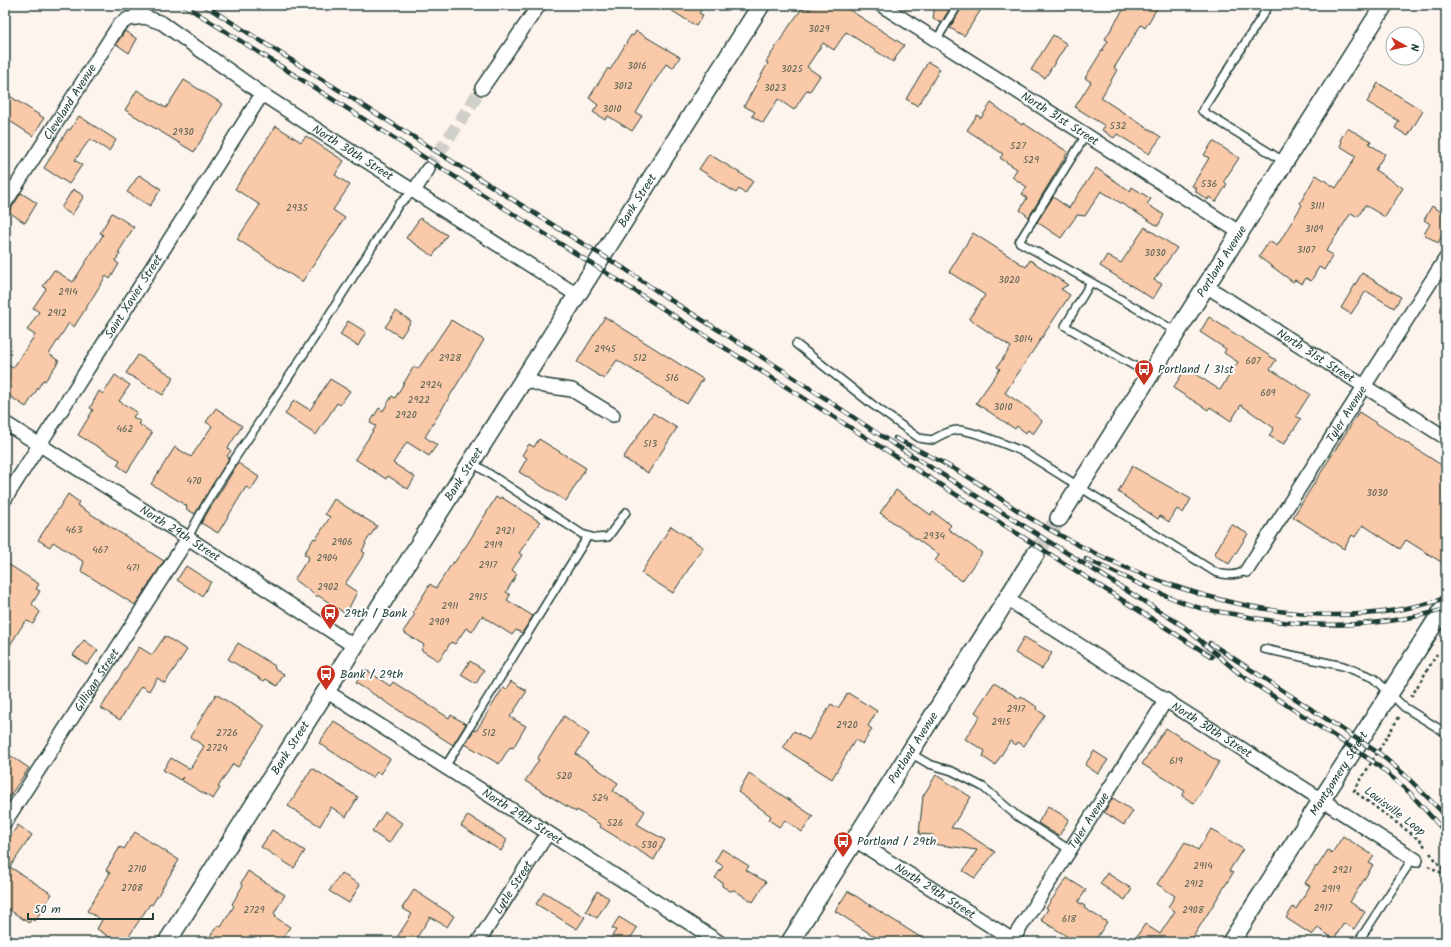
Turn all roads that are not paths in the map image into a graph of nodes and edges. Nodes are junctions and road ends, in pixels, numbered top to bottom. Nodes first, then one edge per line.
1 (133, 5) edge
2 (539, 5) edge
3 (761, 5) edge
4 (881, 5) edge
5 (958, 5) edge
6 (1269, 5) edge
7 (1383, 6) edge
8 (145, 17) junction
9 (937, 39) junction
10 (482, 88) tunnel mouth
11 (262, 94) junction
12 (1086, 135) junction
13 (1285, 162) junction
14 (428, 169) tunnel mouth
15 (414, 191) junction
16 (5, 203) edge
17 (1239, 232) junction
18 (1446, 258) edge
19 (1091, 282) junction
20 (1206, 286) junction
21 (578, 295) junction
22 (1177, 332) junction
23 (796, 344) dead end
24 (1150, 375) junction
25 (522, 379) junction
26 (1366, 386) junction
27 (613, 415) dead end
28 (5, 423) edge
29 (1446, 438) edge
30 (40, 445) junction
31 (470, 462) junction
32 (1080, 486) junction
33 (5, 499) edge
34 (626, 512) dead end
35 (1059, 518) tunnel mouth
36 (588, 536) junction
37 (188, 538) junction
38 (1036, 553) tunnel mouth
39 (1247, 570) joint
40 (1007, 599) junction
41 (1446, 605) edge
42 (354, 646) junction
43 (1264, 649) dead end
44 (326, 691) junction
45 (1391, 692) junction
46 (1166, 700) junction
47 (1446, 733) edge
48 (910, 753) junction
49 (445, 768) junction
50 (1322, 800) junction
51 (5, 822) edge
52 (548, 833) junction
53 (855, 840) junction
54 (1070, 850) junction
55 (1414, 859) joint
56 (1013, 941) edge
57 (166, 942) edge
58 (478, 942) edge
59 (719, 942) edge
60 (790, 942) edge
61 (1230, 942) edge
62 (1358, 942) edge

1 - 8 street, North 30th Street
2 - 10 street
3 - 21 street, Bank Street
4 - 9 street, North 31st Street
5 - 9 lane
6 - 13 lane
7 - 13 street, Portland Avenue
8 - 11 street, North 30th Street
8 - 16 street, Cleveland Avenue
9 - 12 street, North 31st Street
11 - 15 street, North 30th Street
11 - 30 street, Saint Xavier Street
12 - 17 street, North 31st Street
12 - 19 lane
13 - 17 street, Portland Avenue
14 - 15 street
15 - 21 street, North 30th Street
15 - 37 lane
17 - 20 street, Portland Avenue
18 - 26 street, Tyler Avenue
19 - 22 lane
19 - 24 lane
20 - 22 street, Portland Avenue
20 - 26 street, North 31st Street
21 - 25 street, Bank Street
22 - 24 street, Portland Avenue
23 - 32 lane
24 - 32 street, Portland Avenue
25 - 27 street
25 - 31 street, Bank Street
26 - 29 street, North 31st Street
26 - 39 street, Tyler Avenue
28 - 30 street, North 29th Street
30 - 33 street, Saint Xavier Street
30 - 37 street, North 29th Street
31 - 36 lane
31 - 42 street, Bank Street
32 - 35 street, Portland Avenue
32 - 39 lane
34 - 36 lane
36 - 49 lane
37 - 42 street, North 29th Street
37 - 51 street, Gilligan Street
38 - 40 street, Portland Avenue
40 - 46 street, North 30th Street
40 - 48 street, Portland Avenue
41 - 45 street, Montgomery Street
42 - 44 street, Bank Street
43 - 45 lane
44 - 49 street, North 29th Street
44 - 57 street, Bank Street
45 - 47 lane
45 - 50 street, Montgomery Street
46 - 50 street, North 30th Street
46 - 54 street, Tyler Avenue
48 - 53 street, Portland Avenue
48 - 54 lane
49 - 52 street, North 29th Street
50 - 55 street, North 30th Street
50 - 61 street, Montgomery Street
52 - 58 street, Lytle Street
52 - 59 street, North 29th Street
53 - 56 street, North 29th Street
53 - 60 street, Portland Avenue
54 - 56 street, Tyler Avenue
55 - 62 lane

